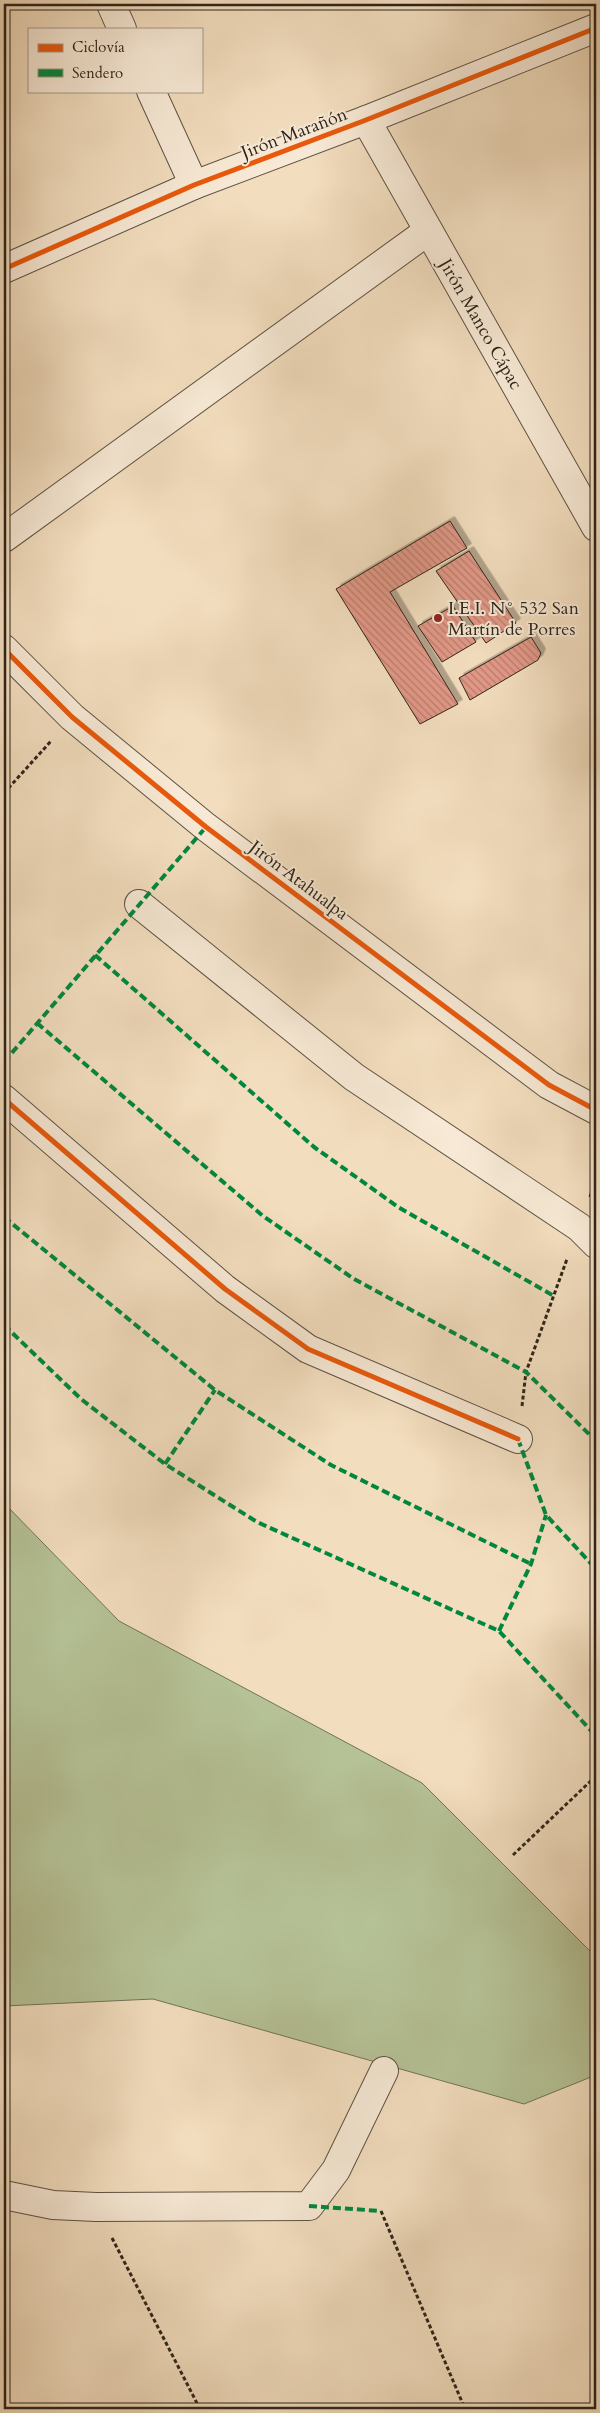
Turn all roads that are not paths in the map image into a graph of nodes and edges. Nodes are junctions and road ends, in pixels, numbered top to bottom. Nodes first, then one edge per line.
1 (111, 4) edge
2 (122, 28) edge
3 (596, 28) edge
4 (151, 92) edge
5 (366, 120) junction
6 (194, 185) junction
7 (428, 231) junction
8 (4, 270) edge
9 (596, 527) edge
10 (4, 538) edge
11 (4, 649) edge
12 (139, 904) dead end
13 (4, 1099) edge
14 (596, 1110) edge
15 (588, 1236) edge
16 (518, 1439) road end
17 (384, 2071) dead end
18 (8, 2201) edge

1 - 2 street
3 - 5 street, Jirón Marañón
4 - 6 street
5 - 6 street, Jirón Marañón
5 - 7 street, Jirón Manco Cápac
6 - 8 street, Jirón Marañón
7 - 9 street, Jirón Manco Cápac
7 - 10 street
11 - 14 street, Jirón Atahualpa
12 - 15 street
13 - 16 street
17 - 18 street

